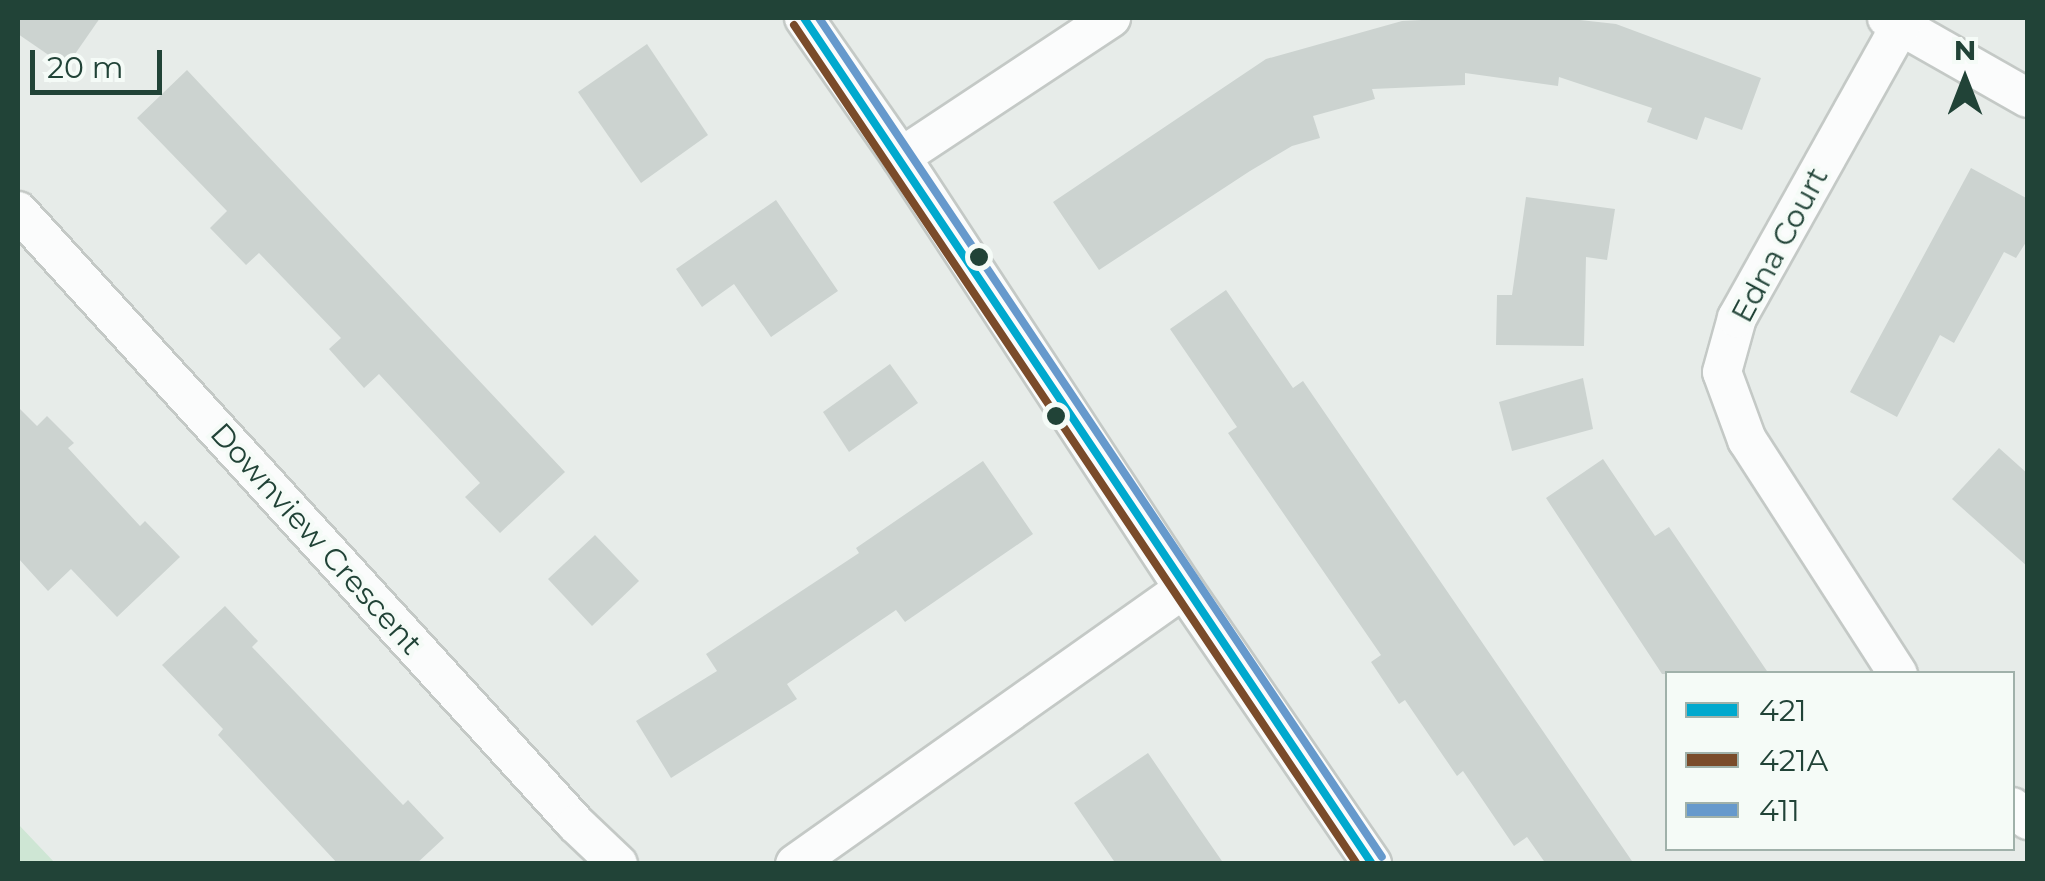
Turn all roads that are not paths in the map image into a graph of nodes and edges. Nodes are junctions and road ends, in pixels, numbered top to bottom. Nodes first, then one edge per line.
1 (804, 18) edge
2 (1111, 18) edge
3 (1894, 22) edge
4 (2028, 98) edge
5 (901, 157) junction
6 (18, 212) edge
7 (1184, 589) junction
8 (1896, 671) edge
9 (618, 864) edge
10 (795, 864) edge
11 (1372, 864) edge

1 - 5 street
2 - 5 street
3 - 4 street
3 - 8 street, Edna Court
5 - 7 street
6 - 9 street, Downview Crescent
7 - 10 street
7 - 11 street

